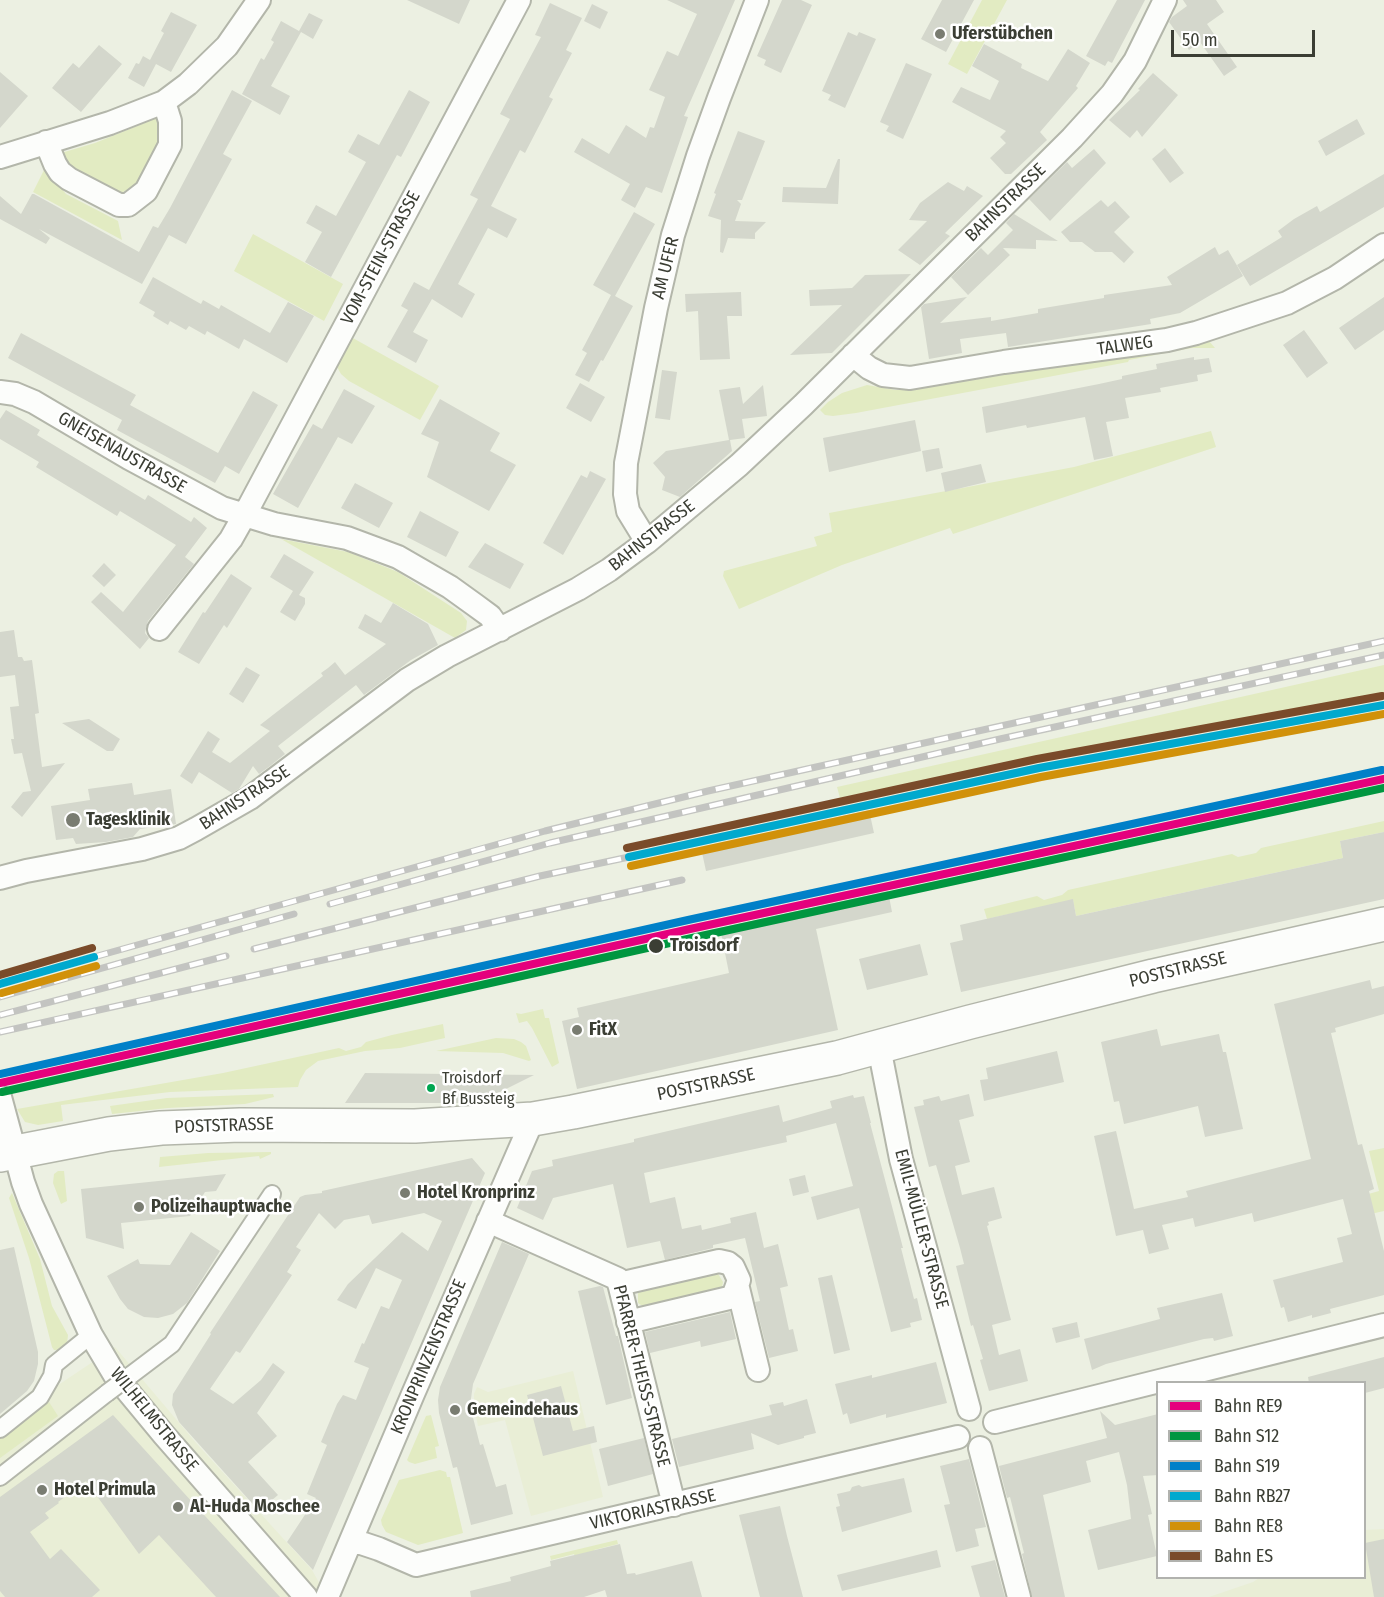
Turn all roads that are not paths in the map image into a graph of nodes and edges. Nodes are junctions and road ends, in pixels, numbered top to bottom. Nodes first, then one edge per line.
1 (259, 0) edge
2 (518, 0) edge
3 (758, 0) edge
4 (1166, 0) edge
5 (164, 102) junction
6 (46, 142) junction
7 (0, 157) edge
8 (1384, 245) edge
9 (853, 355) junction
10 (0, 392) edge
11 (244, 516) junction
12 (647, 542) junction
13 (159, 629) dead end
14 (500, 630) junction
15 (0, 878) edge
16 (1384, 924) edge
17 (879, 1047) junction
18 (0, 1097) edge
19 (533, 1119) junction
20 (7, 1154) edge
21 (272, 1194) dead end
22 (488, 1221) junction
23 (619, 1284) junction
24 (738, 1288) junction
25 (628, 1322) junction
26 (1384, 1324) edge
27 (91, 1335) junction
28 (758, 1370) dead end
29 (1156, 1381) edge
30 (1158, 1381) edge
31 (969, 1409) junction
32 (995, 1422) junction
33 (0, 1429) edge
34 (957, 1437) junction
35 (980, 1448) junction
36 (0, 1477) edge
37 (674, 1505) junction
38 (350, 1543) junction
39 (306, 1597) edge
40 (327, 1597) edge
41 (1019, 1597) edge

1 - 5 street
2 - 11 street, VOM-STEIN-STRASSE
3 - 12 street, AM UFER
4 - 9 street, BAHNSTRASSE
5 - 6 street
5 - 6 street
6 - 7 street
8 - 9 street, TALWEG
9 - 12 street, BAHNSTRASSE
10 - 11 street, GNEISENAUSTRASSE
11 - 13 street
11 - 14 street, GNEISENAUSTRASSE
12 - 14 street, BAHNSTRASSE
14 - 15 street, BAHNSTRASSE
16 - 17 main road, POSTSTRASSE
17 - 19 main road, POSTSTRASSE
17 - 31 street, EMIL-MÜLLER-STRASSE
18 - 20 street, WILHELMSTRASSE
19 - 20 main road, POSTSTRASSE
19 - 22 street, KRONPRINZENSTRASSE
20 - 27 street, WILHELMSTRASSE
21 - 36 street, bridge
22 - 23 street, PFARRER-THEISS-STRASSE
22 - 38 street, KRONPRINZENSTRASSE
23 - 24 street
23 - 25 street, PFARRER-THEISS-STRASSE
24 - 25 street
24 - 28 street
25 - 37 street, PFARRER-THEISS-STRASSE
26 - 30 street
27 - 33 street
27 - 39 street, WILHELMSTRASSE
29 - 32 street
31 - 32 street
31 - 34 street
32 - 35 street
34 - 35 street
34 - 37 street, VIKTORIASTRASSE
35 - 41 street
37 - 38 street, VIKTORIASTRASSE
38 - 40 street, KRONPRINZENSTRASSE

